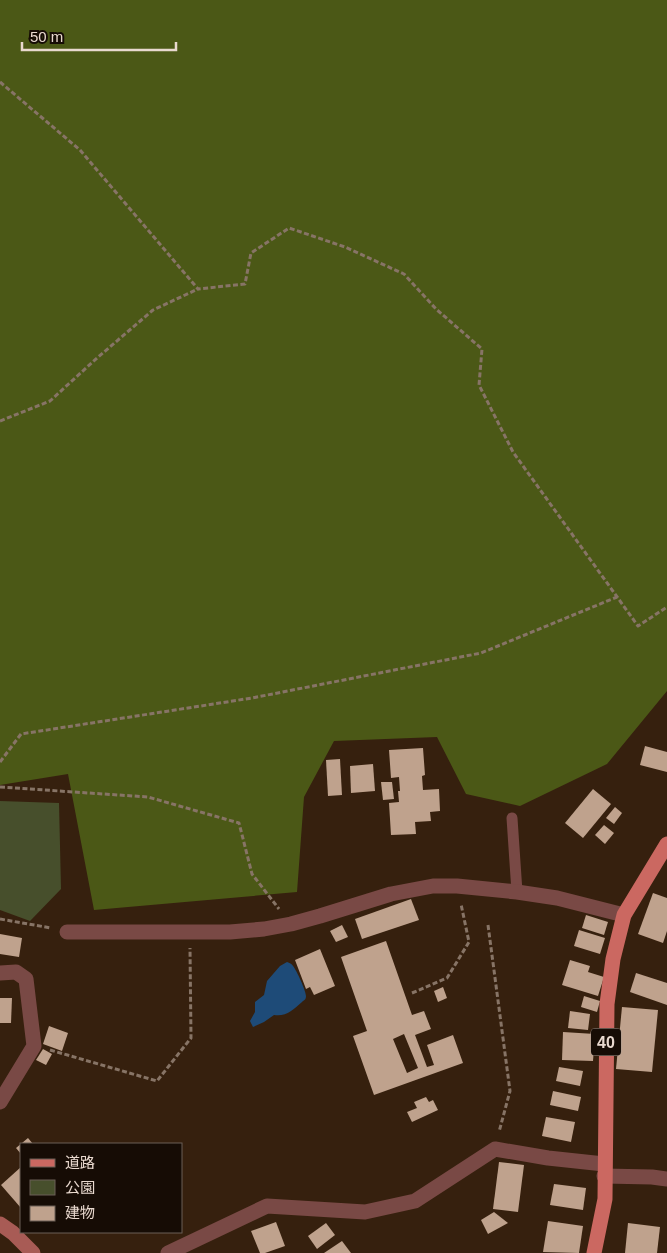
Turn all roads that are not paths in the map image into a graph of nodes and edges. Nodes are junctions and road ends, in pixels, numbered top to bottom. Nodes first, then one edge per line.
1 (512, 818) dead end
2 (667, 844) edge
3 (517, 892) junction
4 (624, 915) junction
5 (67, 932) road end
6 (0, 973) edge
7 (0, 1102) edge
8 (604, 1170) junction
9 (667, 1179) edge
10 (0, 1224) edge
11 (33, 1253) edge
12 (168, 1253) edge
13 (594, 1253) edge

1 - 3 lane
2 - 4 main road, 40
3 - 4 street
3 - 5 street
4 - 8 main road, 40
6 - 7 street
8 - 9 street
8 - 12 street
8 - 13 main road, 40
10 - 11 street

